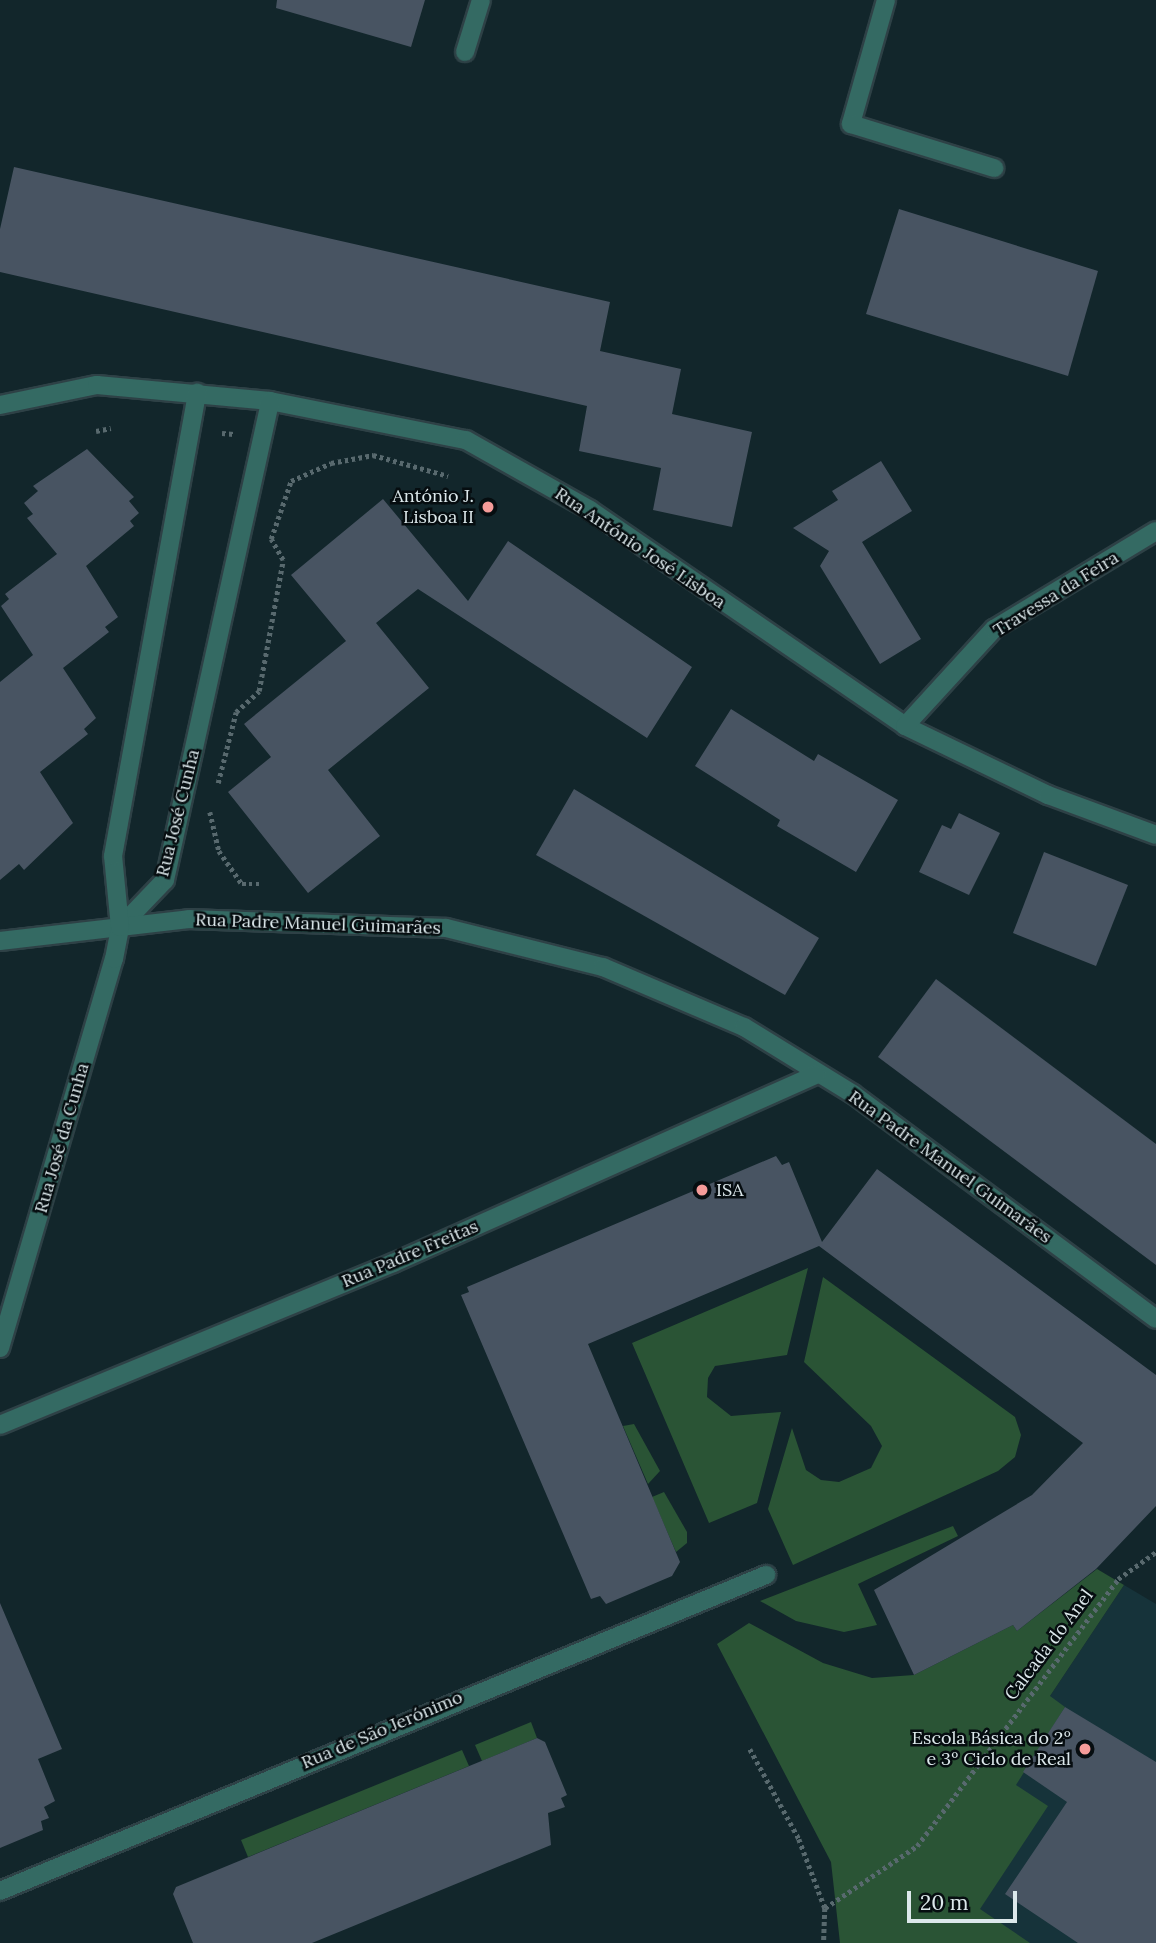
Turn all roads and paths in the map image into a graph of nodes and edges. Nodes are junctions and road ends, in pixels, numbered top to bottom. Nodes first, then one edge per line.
1 (481, 0) edge
2 (886, 0) edge
3 (465, 52) dead end
4 (994, 168) dead end
5 (197, 393) junction
6 (270, 401) junction
7 (0, 405) edge
8 (111, 428) dead end
9 (96, 431) dead end
10 (448, 476) dead end
11 (1156, 531) edge
12 (905, 726) junction
13 (216, 788) dead end
14 (213, 801) dead end
15 (1156, 835) edge
16 (262, 884) dead end
17 (120, 927) junction
18 (0, 941) edge
19 (816, 1075) junction
20 (1156, 1319) edge
21 (0, 1348) edge
22 (0, 1425) edge
23 (1156, 1552) edge
24 (766, 1575) dead end
25 (750, 1749) dead end
26 (0, 1891) edge
27 (825, 1908) junction
28 (824, 1943) edge

1 - 3 street
2 - 4 street
5 - 6 street, Rua António José Lisboa
5 - 7 street, Rua António José Lisboa
5 - 17 street
6 - 12 street, Rua António José Lisboa
6 - 17 street, Rua José Cunha
8 - 9 path
10 - 13 path
11 - 12 street, Travessa da Feira
12 - 15 street, Rua António José Lisboa
14 - 16 path
17 - 18 street, Rua Padre Manuel Guimarães
17 - 19 street, Rua Padre Manuel Guimarães
17 - 21 street, Rua José da Cunha
19 - 20 street, Rua Padre Manuel Guimarães
19 - 22 street, Rua Padre Freitas
23 - 27 path, Calcada do Anel
24 - 26 street, Rua de São Jerónimo
25 - 27 path
27 - 28 path

